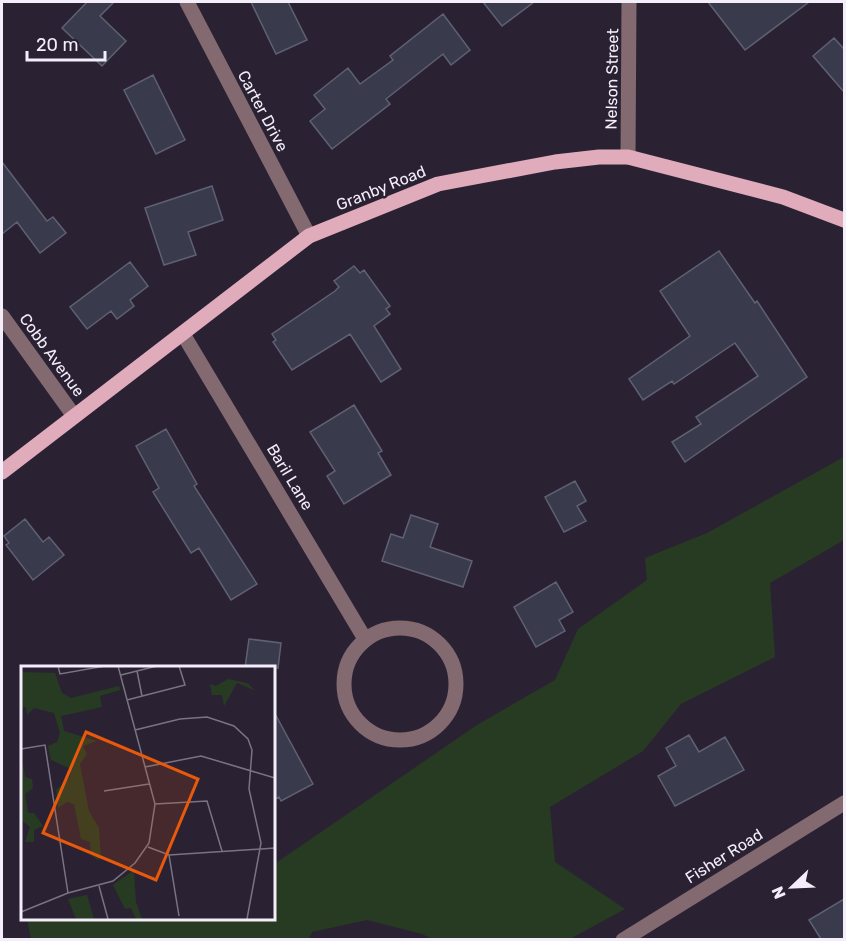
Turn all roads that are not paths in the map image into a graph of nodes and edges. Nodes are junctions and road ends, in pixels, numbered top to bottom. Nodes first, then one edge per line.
1 (187, 2) edge
2 (629, 2) edge
3 (628, 157) junction
4 (844, 220) edge
5 (309, 236) junction
6 (2, 316) edge
7 (183, 334) junction
8 (74, 416) junction
9 (2, 472) edge
10 (365, 639) junction
11 (844, 803) edge
12 (622, 939) edge

1 - 5 street, Carter Drive
2 - 3 street, Nelson Street
3 - 4 main road, Granby Road
3 - 5 main road, Granby Road
5 - 7 main road, Granby Road
6 - 8 street, Cobb Avenue
7 - 8 main road, Granby Road
7 - 10 street, Baril Lane
8 - 9 main road, Granby Road
10 - 10 street
11 - 12 street, Fisher Road

